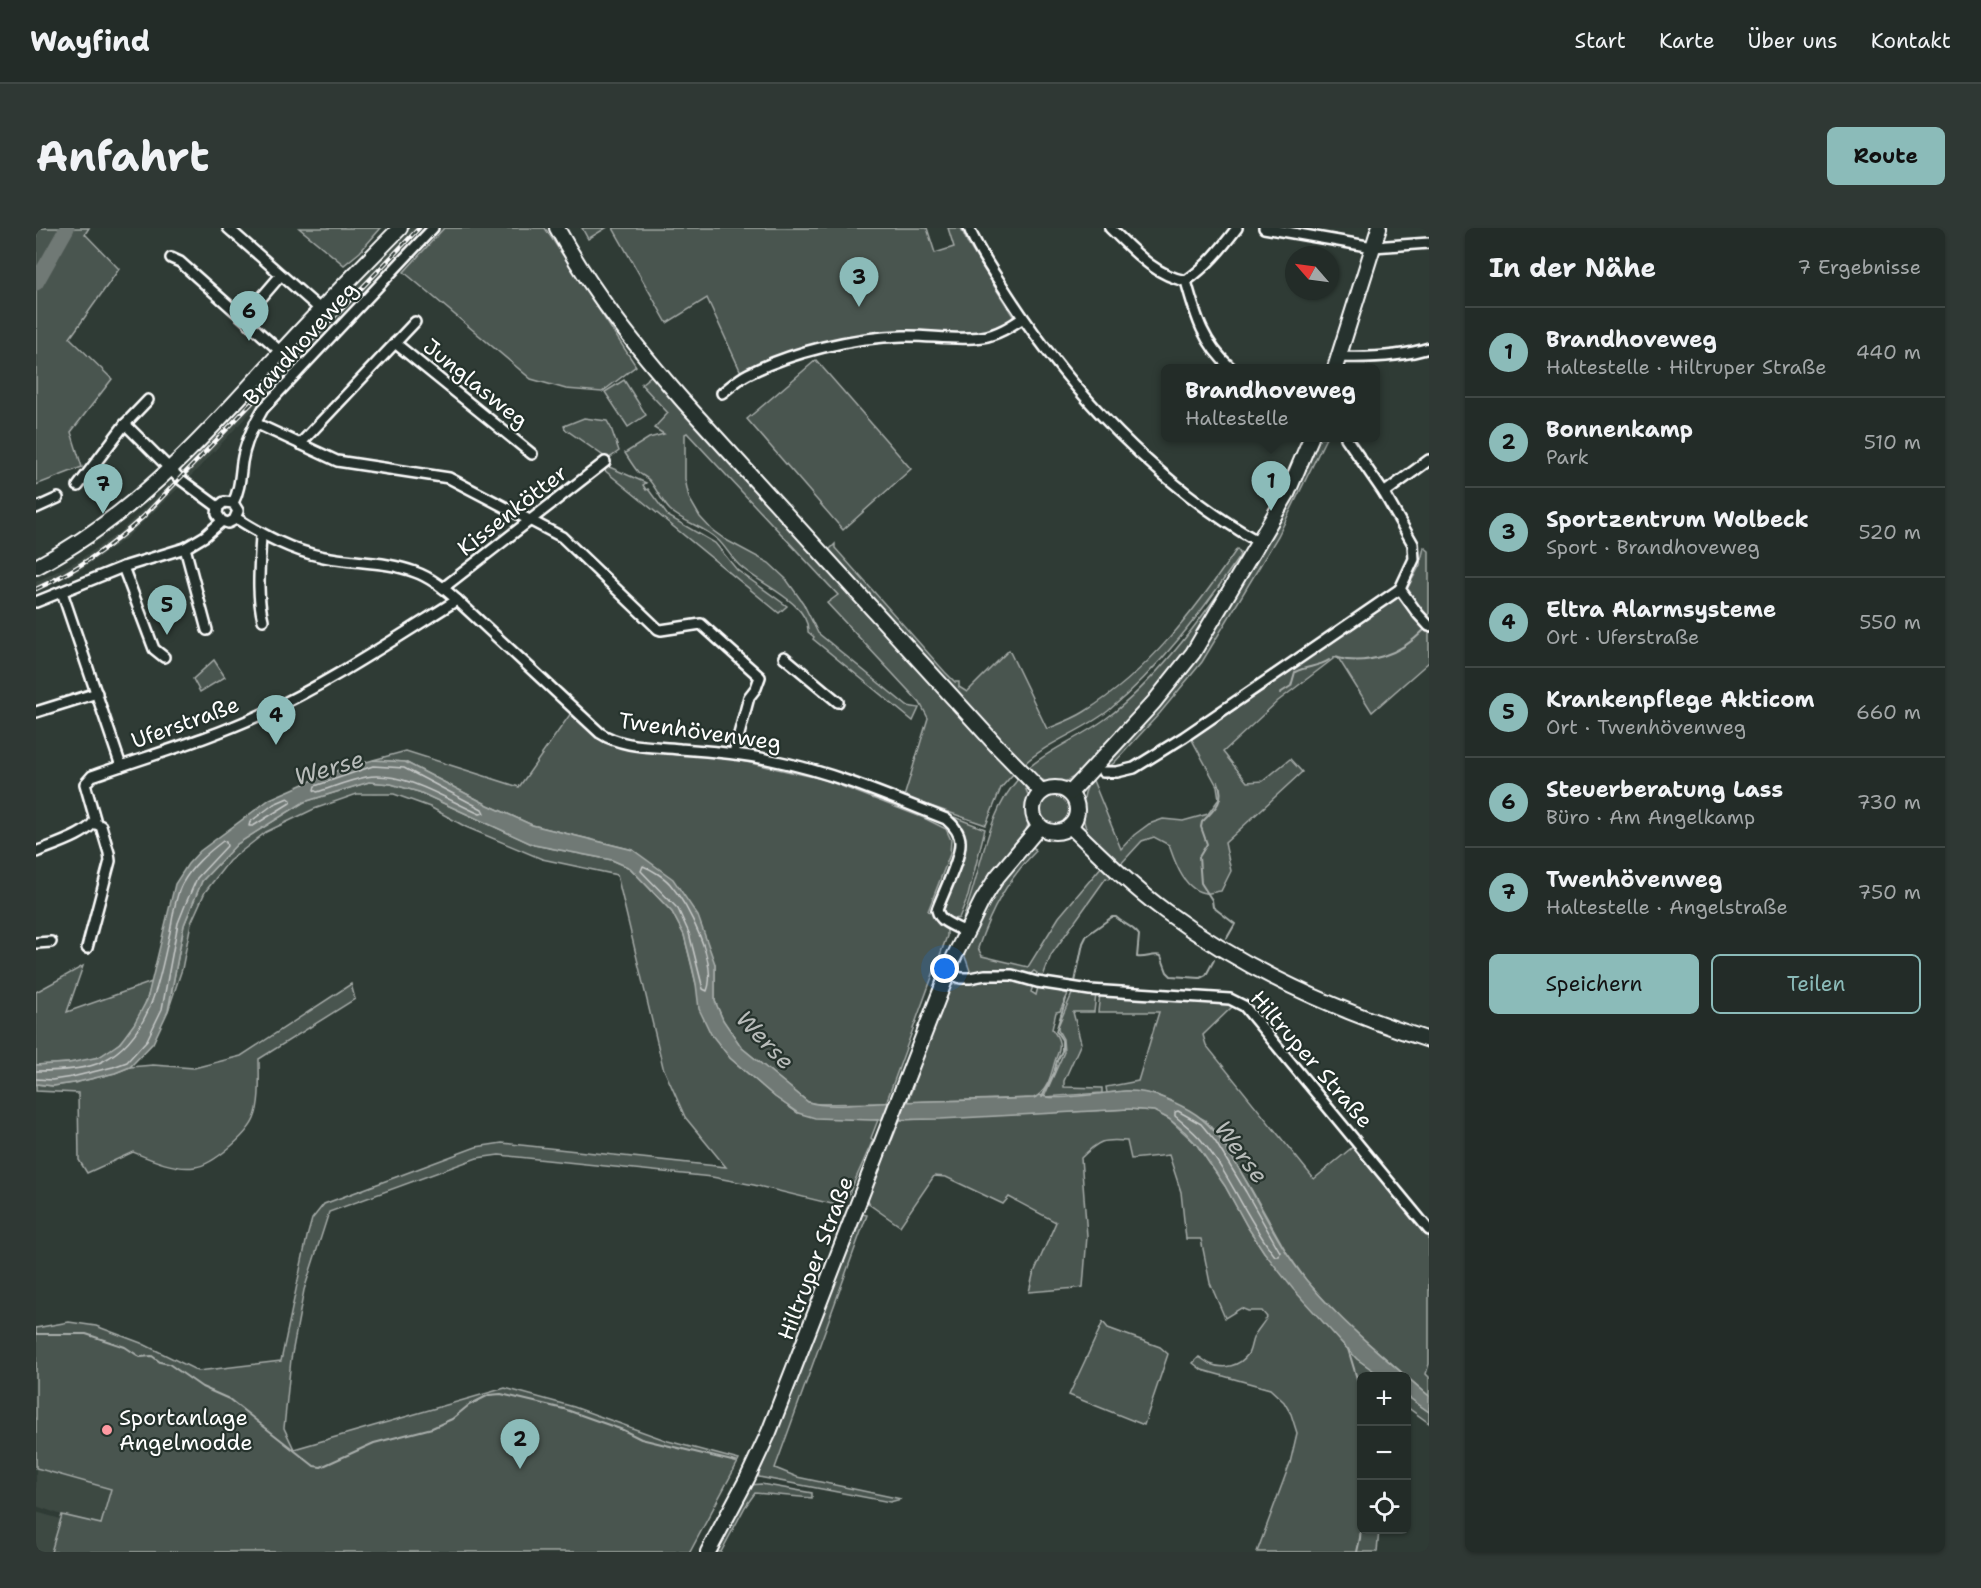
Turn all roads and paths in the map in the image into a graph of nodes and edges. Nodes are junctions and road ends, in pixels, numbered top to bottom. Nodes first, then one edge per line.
1 (228, 228) edge
2 (400, 228) edge
3 (433, 228) edge
4 (557, 228) edge
5 (969, 228) edge
6 (1110, 228) edge
7 (1237, 228) edge
8 (1264, 228) edge
9 (1379, 228) edge
10 (1312, 232) edge
11 (1429, 243) edge
12 (1373, 248) junction
13 (171, 258) dead end
14 (281, 275) junction
15 (1186, 281) junction
16 (321, 310) junction
17 (244, 318) junction
18 (1023, 318) junction
19 (415, 322) dead end
20 (395, 343) junction
21 (1429, 348) edge
22 (281, 352) junction
23 (1337, 363) edge
24 (1227, 364) edge
25 (722, 393) dead end
26 (148, 400) dead end
27 (255, 423) junction
28 (125, 424) junction
29 (1309, 442) edge
30 (1349, 442) edge
31 (300, 444) junction
32 (532, 454) dead end
33 (1429, 460) edge
34 (605, 462) dead end
35 (170, 470) junction
36 (78, 486) dead end
37 (1384, 494) junction
38 (58, 498) dead end
39 (233, 503) junction
40 (218, 507) junction
41 (36, 508) edge
42 (236, 518) junction
43 (222, 521) junction
44 (530, 521) junction
45 (261, 534) junction
46 (1259, 542) junction
47 (185, 548) junction
48 (36, 567) edge
49 (123, 567) junction
50 (443, 588) junction
51 (1400, 589) junction
52 (62, 592) junction
53 (458, 600) junction
54 (36, 602) edge
55 (263, 620) dead end
56 (1429, 626) edge
57 (207, 630) dead end
58 (164, 657) dead end
59 (784, 657) dead end
60 (97, 693) junction
61 (838, 702) dead end
62 (36, 712) edge
63 (734, 753) junction
64 (121, 766) junction
65 (1103, 772) dead end
66 (1042, 792) junction
67 (1070, 793) junction
68 (94, 823) junction
69 (1040, 826) junction
70 (1070, 826) junction
71 (36, 852) edge
72 (966, 932) junction
73 (51, 942) dead end
74 (36, 943) edge
75 (87, 948) dead end
76 (947, 974) junction
77 (1429, 1040) edge
78 (1429, 1230) edge
79 (708, 1552) edge

1 - 14 street
2 - 16 street
3 - 27 street, Brandhoveweg
4 - 66 street
5 - 18 street
6 - 15 street
7 - 15 street
8 - 10 street
9 - 12 street
10 - 12 street
11 - 12 street
12 - 23 street
13 - 17 street
14 - 16 street
14 - 17 street
15 - 24 street
16 - 22 street
17 - 22 street
18 - 25 street
18 - 46 street
19 - 20 street, Junglasweg
20 - 31 street, Junglasweg
20 - 32 street, Junglasweg
21 - 23 street
22 - 35 street
26 - 28 street
27 - 31 street
27 - 39 street, Brandhoveweg
28 - 35 street
28 - 36 street
29 - 46 street
30 - 37 street
31 - 44 street
33 - 37 street
34 - 44 street, Kissenkötter
35 - 40 street
35 - 48 street
37 - 51 street
38 - 41 street
39 - 40 street
39 - 42 street
40 - 43 street
42 - 43 street
42 - 45 street, Twenhövenweg
43 - 47 street
44 - 50 street, Kissenkötter
44 - 63 street
45 - 50 street, Twenhövenweg
45 - 55 street
46 - 67 street
47 - 49 street
47 - 57 street
49 - 52 street
49 - 58 street
50 - 53 street, Twenhövenweg
51 - 56 street
51 - 65 street
52 - 54 street
52 - 60 street
53 - 63 street, Twenhövenweg
53 - 64 street, Uferstraße
59 - 61 street
60 - 62 street
60 - 64 street
63 - 72 street, Twenhövenweg
64 - 68 street, Uferstraße
66 - 67 street
66 - 69 street
67 - 70 street
68 - 71 street
68 - 75 street, Uferstraße
69 - 70 street
69 - 72 street, Hiltruper Straße
70 - 77 street
72 - 76 street, Hiltruper Straße
73 - 74 street
76 - 78 street, Hiltruper Straße
76 - 79 street, Hiltruper Straße

